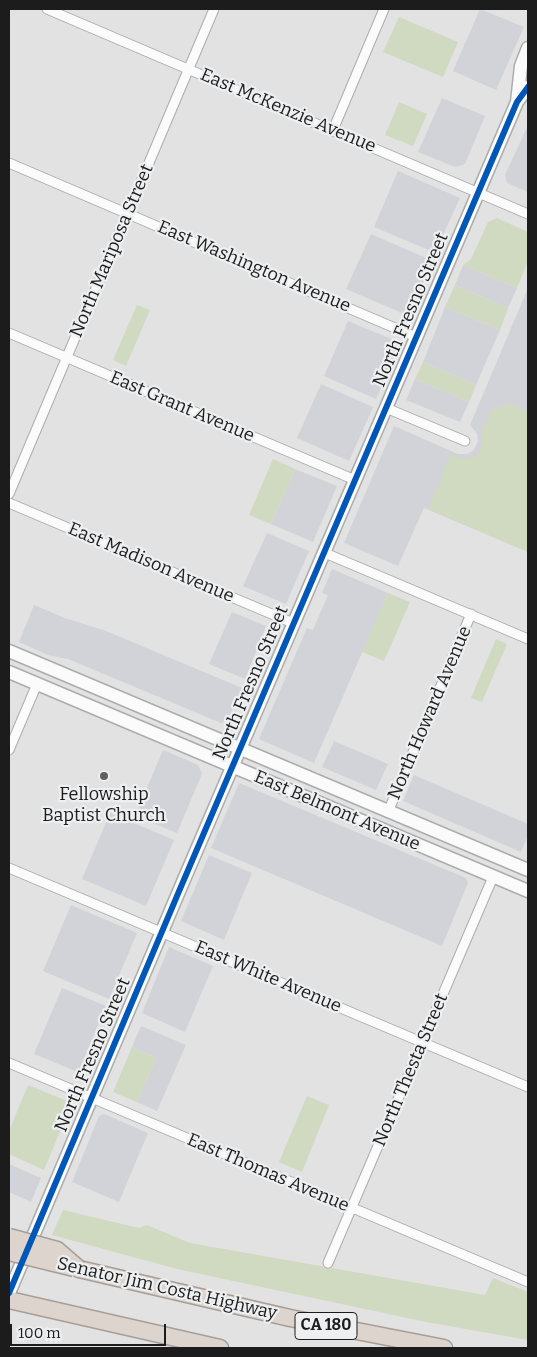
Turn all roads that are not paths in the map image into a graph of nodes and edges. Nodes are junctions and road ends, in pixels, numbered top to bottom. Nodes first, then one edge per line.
1 (47, 9) edge
2 (214, 9) edge
3 (384, 9) edge
4 (528, 48) edge
5 (189, 69) junction
6 (528, 87) edge
7 (517, 102) junction
8 (332, 130) junction
9 (9, 163) edge
10 (478, 192) junction
11 (128, 214) junction
12 (528, 214) edge
13 (9, 333) edge
14 (416, 336) junction
15 (67, 357) junction
16 (386, 408) junction
17 (465, 441) dead end
18 (355, 480) junction
19 (9, 494) edge
20 (9, 503) edge
21 (325, 553) junction
22 (471, 614) junction
23 (293, 623) junction
24 (528, 639) edge
25 (9, 651) edge
26 (9, 672) edge
27 (37, 684) junction
28 (239, 749) junction
29 (9, 750) edge
30 (232, 766) junction
31 (388, 812) junction
32 (9, 868) edge
33 (528, 870) edge
34 (493, 877) junction
35 (528, 891) edge
36 (161, 932) junction
37 (422, 1042) junction
38 (9, 1063) edge
39 (528, 1086) edge
40 (91, 1098) junction
41 (351, 1208) junction
42 (9, 1237) edge
43 (9, 1252) edge
44 (328, 1263) dead end
45 (78, 1269) junction
46 (528, 1282) edge
47 (9, 1293) edge
48 (9, 1300) edge
49 (220, 1348) edge
50 (444, 1348) edge

1 - 5 street, East McKenzie Avenue
2 - 5 street, North Mariposa Street
3 - 8 street
4 - 7 main road, North Fresno Street
5 - 8 street, East McKenzie Avenue
5 - 11 street, North Mariposa Street
6 - 7 main road, North Fresno Street
7 - 10 main road, North Fresno Street
8 - 10 street, East McKenzie Avenue
9 - 11 street, East Washington Avenue
10 - 12 street, East McKenzie Avenue
10 - 14 main road, North Fresno Street
11 - 14 street, East Washington Avenue
11 - 15 street, North Mariposa Street
13 - 15 street, East Grant Avenue
14 - 16 main road, North Fresno Street
15 - 18 street, East Grant Avenue
15 - 19 street, North Mariposa Street
16 - 17 street
16 - 18 main road, North Fresno Street
18 - 21 main road, North Fresno Street
20 - 23 street, East Madison Avenue
21 - 22 street
21 - 23 main road, North Fresno Street
22 - 24 street
22 - 31 street, North Howard Avenue
23 - 28 main road, North Fresno Street
25 - 28 main road, East Belmont Avenue
26 - 27 main road, East Belmont Avenue
27 - 29 street
27 - 30 main road, East Belmont Avenue
28 - 30 main road, North Fresno Street
28 - 31 main road, East Belmont Avenue
30 - 34 main road, East Belmont Avenue
30 - 36 main road, North Fresno Street
31 - 33 main road, East Belmont Avenue
32 - 36 street, East White Avenue
34 - 35 main road, East Belmont Avenue
34 - 37 street, North Thesta Street
36 - 37 street, East White Avenue
36 - 40 main road, North Fresno Street
37 - 39 street, East White Avenue
37 - 41 street, North Thesta Street
38 - 40 street, East Thomas Avenue
40 - 41 street, East Thomas Avenue
40 - 47 main road, North Fresno Street
41 - 44 street, North Thesta Street
41 - 46 street, East Thomas Avenue
42 - 45 highway, bridge
43 - 45 highway, Senator Jim Costa Highway / CA 180, bridge
45 - 50 highway, Senator Jim Costa Highway / CA 180
48 - 49 highway

